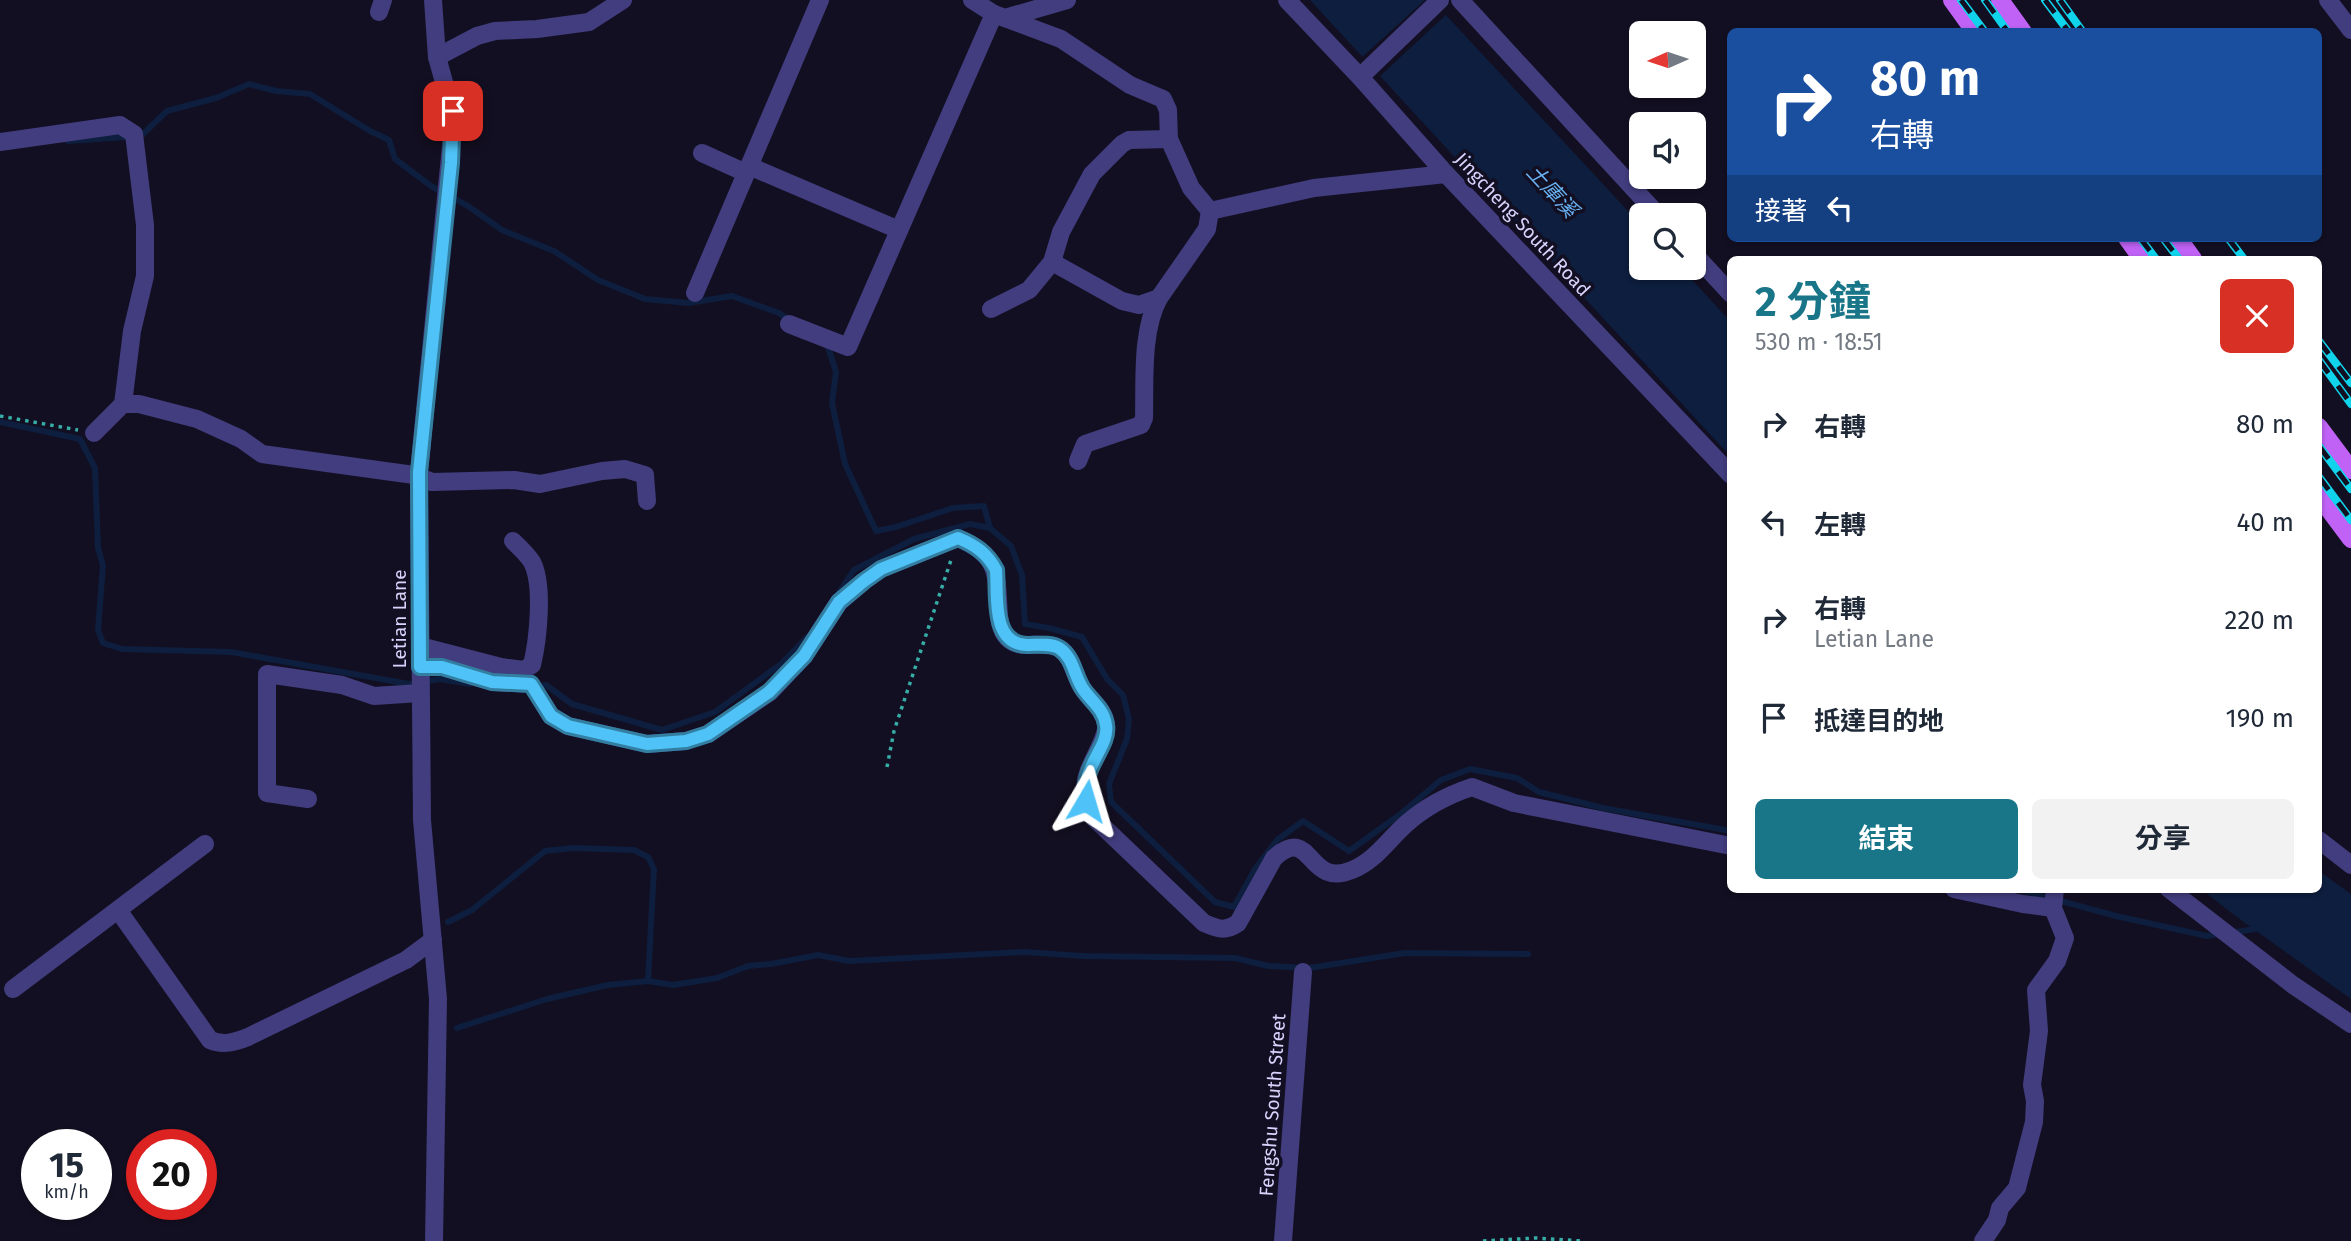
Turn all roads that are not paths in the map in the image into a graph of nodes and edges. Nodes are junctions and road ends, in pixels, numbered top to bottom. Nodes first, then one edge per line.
1 (433, 0) edge
2 (623, 0) edge
3 (820, 0) edge
4 (972, 0) edge
5 (1067, 0) edge
6 (1287, 0) edge
7 (1460, 0) edge
8 (1952, 0) edge
9 (2000, 0) edge
10 (2328, 0) edge
11 (1440, 1) edge
12 (999, 16) junction
13 (1972, 28) edge
14 (2021, 28) edge
15 (2351, 30) edge
16 (437, 57) junction
17 (1364, 73) junction
18 (1169, 139) junction
19 (0, 142) edge
20 (702, 153) dead end
21 (748, 169) junction
22 (1446, 174) junction
23 (1647, 203) edge
24 (1210, 211) junction
25 (899, 230) junction
26 (2130, 242) edge
27 (2141, 256) edge
28 (1052, 262) junction
29 (1706, 267) edge
30 (1727, 290) edge
31 (695, 293) dead end
32 (1159, 298) junction
33 (991, 309) dead end
34 (789, 324) dead end
35 (123, 404) junction
36 (2322, 431) edge
37 (94, 433) road end
38 (1079, 461) dead end
39 (2351, 470) edge
40 (1727, 471) edge
41 (420, 477) junction
42 (2322, 500) edge
43 (647, 501) dead end
44 (2351, 540) edge
45 (513, 541) dead end
46 (420, 646) junction
47 (420, 667) junction
48 (420, 693) junction
49 (308, 799) dead end
50 (2322, 842) edge
51 (205, 844) dead end
52 (1727, 845) edge
53 (2351, 865) edge
54 (1972, 893) edge
55 (2055, 893) edge
56 (2174, 893) edge
57 (2053, 908) junction
58 (118, 910) junction
59 (433, 940) junction
60 (1303, 972) dead end
61 (13, 989) dead end
62 (2351, 1024) edge
63 (434, 1241) edge
64 (1283, 1241) edge
65 (1983, 1241) edge

1 - 16 street, Letian Lane
2 - 16 street
3 - 21 street
4 - 12 street
5 - 12 street
6 - 17 street, Jingcheng South Road
7 - 23 street
8 - 13 main road
9 - 14 main road
10 - 15 street
11 - 17 street
12 - 18 street
12 - 25 street
16 - 41 street, Letian Lane
17 - 22 street, Jingcheng South Road
18 - 24 street
18 - 28 street
19 - 35 street
20 - 21 street
21 - 25 street
21 - 31 street
22 - 24 street
22 - 40 street, Jingcheng South Road
24 - 32 street
25 - 34 street
26 - 27 main road
28 - 32 street
28 - 33 street
29 - 30 street
32 - 38 street
35 - 37 street
35 - 41 street
36 - 39 main road
41 - 43 street
41 - 46 street, Letian Lane
42 - 44 main road
45 - 46 street
46 - 47 street, Letian Lane
47 - 48 street, Letian Lane
47 - 52 street
48 - 49 street
48 - 59 street, Letian Lane
50 - 53 street
51 - 58 street
54 - 57 street
55 - 57 street
56 - 62 street
57 - 65 street
58 - 59 street
58 - 61 street
59 - 63 street, Letian Lane
60 - 64 street, Fengshu South Street

